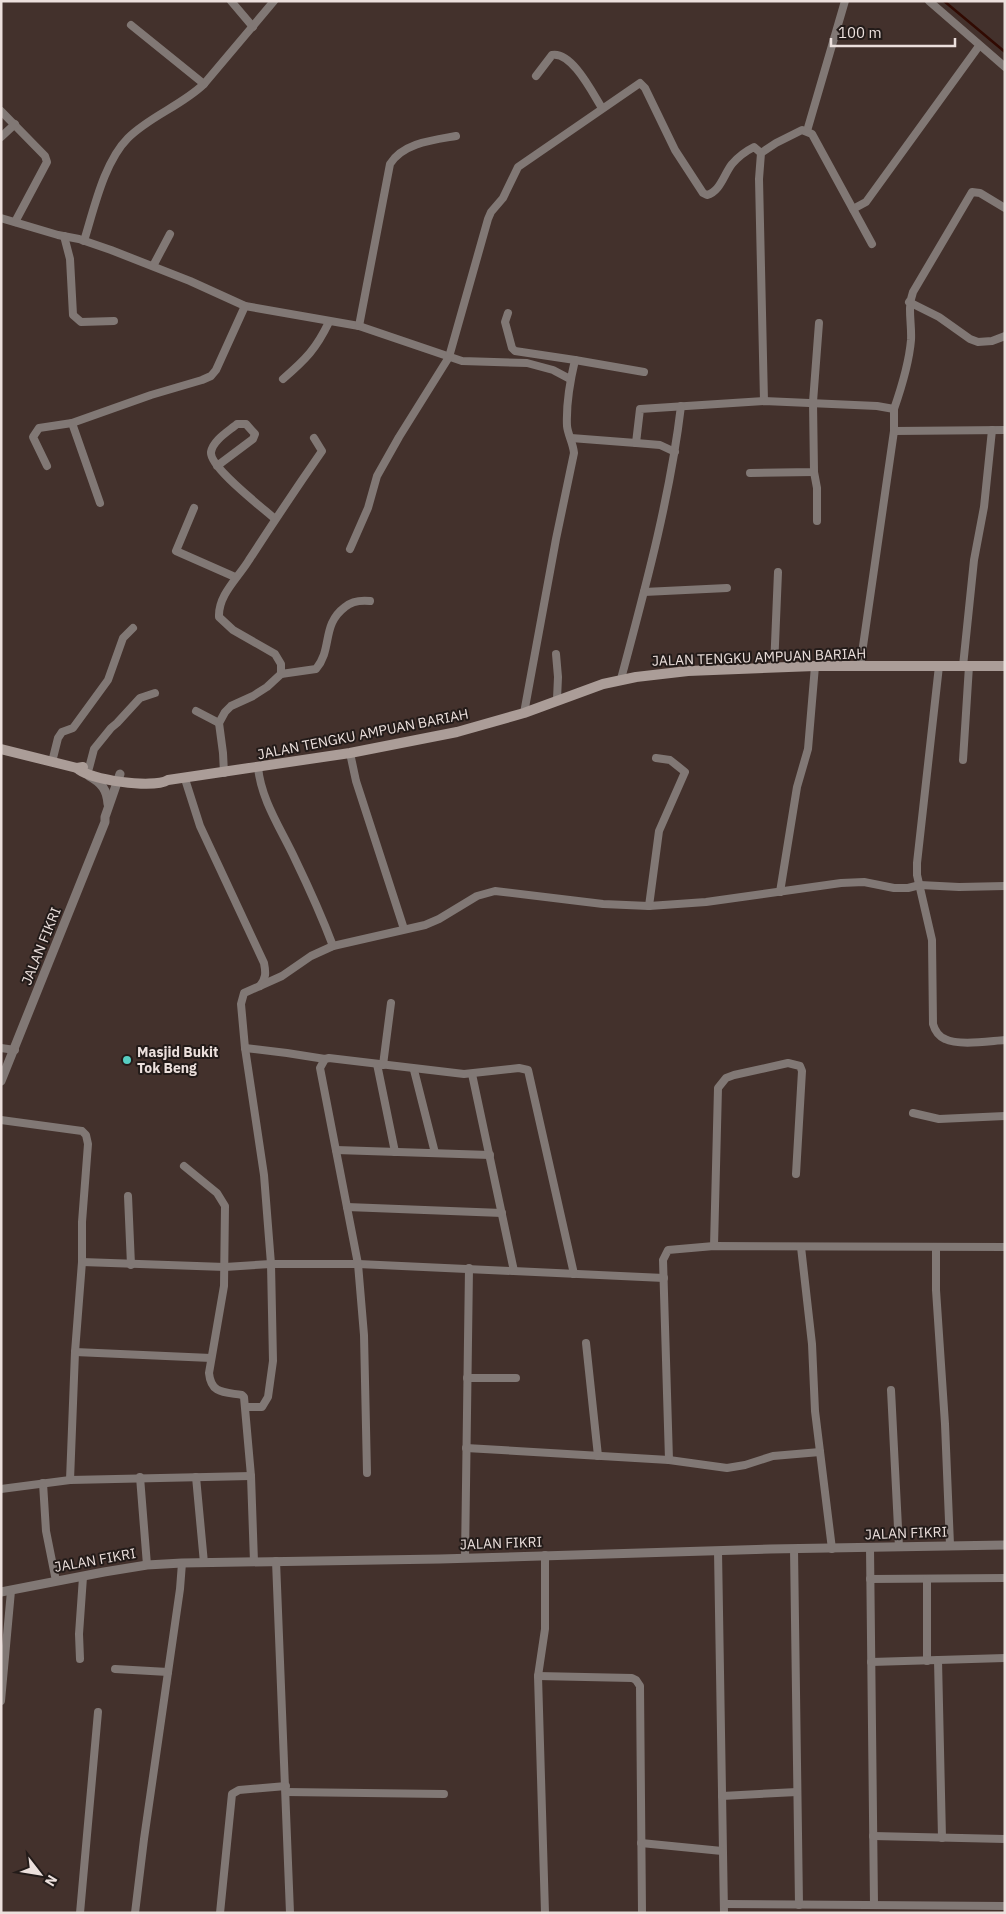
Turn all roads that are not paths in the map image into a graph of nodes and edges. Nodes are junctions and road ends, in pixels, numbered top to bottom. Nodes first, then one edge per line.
1 (232, 1) edge
2 (274, 1) edge
3 (845, 1) edge
4 (929, 1) edge
5 (131, 25) dead end
6 (253, 27) junction
7 (979, 46) junction
8 (1005, 67) edge
9 (536, 76) dead end
10 (204, 84) junction
11 (602, 108) junction
12 (1, 111) edge
13 (15, 124) junction
14 (807, 130) junction
15 (456, 136) dead end
16 (1, 137) edge
17 (761, 153) junction
18 (1005, 208) edge
19 (853, 209) junction
20 (1, 218) edge
21 (15, 222) junction
22 (170, 234) dead end
23 (64, 236) junction
24 (84, 241) junction
25 (872, 244) dead end
26 (153, 266) junction
27 (910, 302) junction
28 (245, 306) junction
29 (508, 313) dead end
30 (114, 321) dead end
31 (329, 322) junction
32 (819, 323) dead end
33 (359, 326) junction
34 (1005, 336) edge
35 (448, 357) junction
36 (574, 360) junction
37 (644, 372) dead end
38 (283, 379) dead end
39 (570, 379) junction
40 (764, 400) junction
41 (813, 402) junction
42 (681, 406) junction
43 (894, 409) junction
44 (72, 423) junction
45 (992, 430) junction
46 (1005, 430) edge
47 (894, 431) junction
48 (314, 438) dead end
49 (571, 438) junction
50 (636, 443) junction
51 (675, 452) junction
52 (47, 466) dead end
53 (217, 466) junction
54 (750, 472) dead end
55 (814, 472) junction
56 (100, 503) dead end
57 (194, 508) dead end
58 (275, 519) junction
59 (818, 521) dead end
60 (350, 549) dead end
61 (778, 572) dead end
62 (235, 577) junction
63 (726, 588) dead end
64 (644, 592) junction
65 (370, 600) dead end
66 (133, 628) dead end
67 (556, 654) dead end
68 (816, 666) junction
69 (939, 666) junction
70 (966, 666) junction
71 (1005, 666) edge
72 (860, 667) junction
73 (774, 668) junction
74 (281, 674) junction
75 (621, 679) junction
76 (155, 693) dead end
77 (557, 699) junction
78 (196, 711) dead end
79 (524, 713) junction
80 (219, 723) junction
81 (1, 749) edge
82 (350, 753) junction
83 (656, 758) dead end
84 (963, 760) dead end
85 (52, 762) junction
86 (258, 767) junction
87 (83, 770) junction
88 (224, 772) junction
89 (122, 778) junction
90 (185, 779) junction
91 (108, 807) junction
92 (105, 822) junction
93 (920, 885) junction
94 (1005, 886) edge
95 (780, 892) junction
96 (649, 906) junction
97 (404, 929) junction
98 (333, 946) junction
99 (264, 963) junction
100 (282, 976) junction
101 (258, 988) junction
102 (391, 1003) dead end
103 (1005, 1040) edge
104 (1, 1048) edge
105 (245, 1048) junction
106 (15, 1050) junction
107 (325, 1060) junction
108 (380, 1065) junction
109 (414, 1070) junction
110 (472, 1074) junction
111 (1, 1081) edge
112 (913, 1113) dead end
113 (1005, 1116) edge
114 (1, 1120) edge
115 (336, 1150) junction
116 (396, 1152) junction
117 (436, 1153) junction
118 (490, 1155) junction
119 (184, 1166) dead end
120 (796, 1174) dead end
121 (128, 1196) dead end
122 (347, 1207) junction
123 (502, 1213) junction
124 (714, 1246) junction
125 (801, 1247) junction
126 (1005, 1247) edge
127 (936, 1248) junction
128 (82, 1262) junction
129 (271, 1264) junction
130 (358, 1264) junction
131 (131, 1265) junction
132 (225, 1267) junction
133 (469, 1268) junction
134 (514, 1271) junction
135 (574, 1274) junction
136 (664, 1278) junction
137 (586, 1343) dead end
138 (75, 1352) junction
139 (211, 1358) junction
140 (467, 1378) junction
141 (516, 1378) dead end
142 (891, 1390) dead end
143 (246, 1407) junction
144 (466, 1448) junction
145 (820, 1452) junction
146 (598, 1456) junction
147 (668, 1460) junction
148 (367, 1473) dead end
149 (251, 1476) junction
150 (140, 1477) junction
151 (196, 1477) junction
152 (70, 1480) junction
153 (43, 1483) junction
154 (1, 1489) edge
155 (950, 1545) junction
156 (1005, 1545) edge
157 (899, 1547) junction
158 (870, 1548) junction
159 (794, 1549) junction
160 (832, 1549) junction
161 (718, 1551) junction
162 (545, 1556) junction
163 (465, 1558) junction
164 (276, 1561) junction
165 (254, 1562) junction
166 (182, 1563) junction
167 (204, 1563) junction
168 (147, 1565) junction
169 (83, 1576) junction
170 (927, 1578) junction
171 (1005, 1578) edge
172 (870, 1579) junction
173 (56, 1581) junction
174 (6, 1592) edge
175 (1005, 1658) edge
176 (80, 1659) dead end
177 (938, 1660) junction
178 (927, 1661) junction
179 (871, 1662) junction
180 (115, 1669) dead end
181 (168, 1672) junction
182 (538, 1676) junction
183 (1, 1701) edge
184 (98, 1712) dead end
185 (286, 1789) junction
186 (797, 1792) junction
187 (444, 1794) dead end
188 (722, 1796) junction
189 (873, 1836) junction
190 (942, 1838) junction
191 (1005, 1839) edge
192 (642, 1843) junction
193 (722, 1851) junction
194 (724, 1904) junction
195 (799, 1905) junction
196 (874, 1905) junction
197 (1005, 1906) edge
198 (80, 1913) edge
199 (135, 1913) edge
200 (220, 1913) edge
201 (290, 1913) edge
202 (545, 1913) edge
203 (642, 1913) edge
204 (724, 1913) edge

1 - 6 street
2 - 6 street
3 - 14 street
4 - 7 street
5 - 10 street
6 - 10 street
7 - 8 street
7 - 19 street
9 - 11 street
10 - 24 street
11 - 17 street
11 - 35 street
12 - 13 street
13 - 16 street
13 - 21 street
14 - 17 street
14 - 19 street
15 - 33 street
17 - 40 street
18 - 27 street
19 - 25 street
20 - 21 street
21 - 23 street
22 - 26 street
23 - 24 street
23 - 30 street
24 - 26 street
26 - 28 street
27 - 34 street
27 - 43 street
28 - 31 street
28 - 44 street
29 - 36 street
31 - 33 street
31 - 38 street
32 - 41 street
33 - 35 street
35 - 39 street
35 - 60 street
36 - 37 street
36 - 39 street
39 - 49 street
40 - 41 street
40 - 42 street
41 - 43 street
41 - 55 street
42 - 50 street
42 - 51 street
43 - 47 street
44 - 52 street
44 - 56 street
45 - 46 street
45 - 47 street
45 - 70 street
47 - 72 street
48 - 58 street
49 - 50 street
49 - 79 street
50 - 51 street
51 - 64 street
53 - 53 street
53 - 58 street
54 - 55 street
55 - 59 street
57 - 62 street
58 - 62 street
61 - 73 street
62 - 74 street
63 - 64 street
64 - 75 street
65 - 74 street
66 - 85 street
67 - 77 street
68 - 72 main road, JALAN TENGKU AMPUAN BARIAH
68 - 73 main road, JALAN TENGKU AMPUAN BARIAH
68 - 95 street
69 - 70 main road, JALAN TENGKU AMPUAN BARIAH
69 - 72 main road, JALAN TENGKU AMPUAN BARIAH
69 - 93 street
70 - 71 main road, JALAN TENGKU AMPUAN BARIAH
70 - 84 street
73 - 75 main road, JALAN TENGKU AMPUAN BARIAH
74 - 80 street
75 - 77 main road, JALAN TENGKU AMPUAN BARIAH
76 - 87 street
77 - 79 main road, JALAN TENGKU AMPUAN BARIAH
78 - 80 street
79 - 82 main road, JALAN TENGKU AMPUAN BARIAH
80 - 88 street
81 - 85 main road, JALAN TENGKU AMPUAN BARIAH
82 - 86 main road, JALAN TENGKU AMPUAN BARIAH
82 - 97 street
83 - 96 street
85 - 87 main road, JALAN TENGKU AMPUAN BARIAH
86 - 88 main road, JALAN TENGKU AMPUAN BARIAH
86 - 98 street
87 - 89 main road, JALAN TENGKU AMPUAN BARIAH
87 - 91 street
88 - 90 main road, JALAN TENGKU AMPUAN BARIAH
89 - 90 main road, JALAN TENGKU AMPUAN BARIAH
89 - 91 street, JALAN FIKRI
89 - 92 street, JALAN FIKRI
90 - 99 street
91 - 92 street, JALAN FIKRI
92 - 106 street, JALAN FIKRI
93 - 94 street
93 - 95 street
93 - 103 street
95 - 96 street
96 - 97 street
97 - 98 street
98 - 100 street
99 - 100 street
99 - 101 street
100 - 101 street
101 - 105 street
102 - 108 street
104 - 106 street
105 - 107 street
105 - 129 street
106 - 111 street, JALAN FIKRI
107 - 108 street
107 - 115 street
108 - 109 street
108 - 116 street
109 - 110 street
109 - 117 street
110 - 118 street
110 - 135 street
112 - 113 street
114 - 128 street
115 - 116 street
115 - 122 street
116 - 117 street
117 - 118 street
118 - 123 street
119 - 132 street
120 - 124 street
121 - 131 street
122 - 123 street
122 - 130 street
123 - 134 street
124 - 125 street
124 - 136 street
125 - 127 street
125 - 145 street
126 - 127 street
127 - 155 street
128 - 131 street
128 - 138 street
129 - 130 street
129 - 132 street
129 - 143 street
130 - 133 street
130 - 148 street
131 - 132 street
132 - 139 street
133 - 134 street
133 - 140 street
134 - 135 street
135 - 136 street
136 - 147 street
137 - 146 street
138 - 139 street
138 - 152 street
139 - 143 street
140 - 141 street
140 - 144 street
142 - 157 street
143 - 149 street
144 - 146 street
144 - 163 street
145 - 147 street
145 - 160 street
146 - 147 street
149 - 151 street
149 - 165 street
150 - 151 street
150 - 152 street
150 - 168 street
151 - 167 street
152 - 153 street
153 - 154 street
153 - 173 street
155 - 156 street, JALAN FIKRI
155 - 157 street, JALAN FIKRI
157 - 158 street, JALAN FIKRI
158 - 160 street, JALAN FIKRI
158 - 172 street
159 - 160 street, JALAN FIKRI
159 - 161 street, JALAN FIKRI
159 - 186 street
161 - 162 street, JALAN FIKRI
161 - 188 street
162 - 163 street, JALAN FIKRI
162 - 182 street
163 - 164 street, JALAN FIKRI
164 - 165 street, JALAN FIKRI
164 - 185 street
165 - 167 street, JALAN FIKRI
166 - 167 street, JALAN FIKRI
166 - 168 street, JALAN FIKRI
166 - 181 street
168 - 169 street, JALAN FIKRI
169 - 173 street, JALAN FIKRI
169 - 176 street
170 - 171 street
170 - 172 street
170 - 178 street
172 - 179 street
173 - 174 street, JALAN FIKRI
174 - 183 street
175 - 177 street
177 - 178 street
177 - 190 street
178 - 179 street
179 - 189 street
180 - 181 street
181 - 199 street
182 - 192 street
182 - 202 street
184 - 198 street
185 - 187 street
185 - 200 street
185 - 201 street
186 - 188 street
186 - 195 street
188 - 193 street
189 - 190 street
189 - 196 street
190 - 191 street
192 - 193 street
192 - 203 street
193 - 194 street
194 - 195 street
194 - 204 street
195 - 196 street
196 - 197 street

